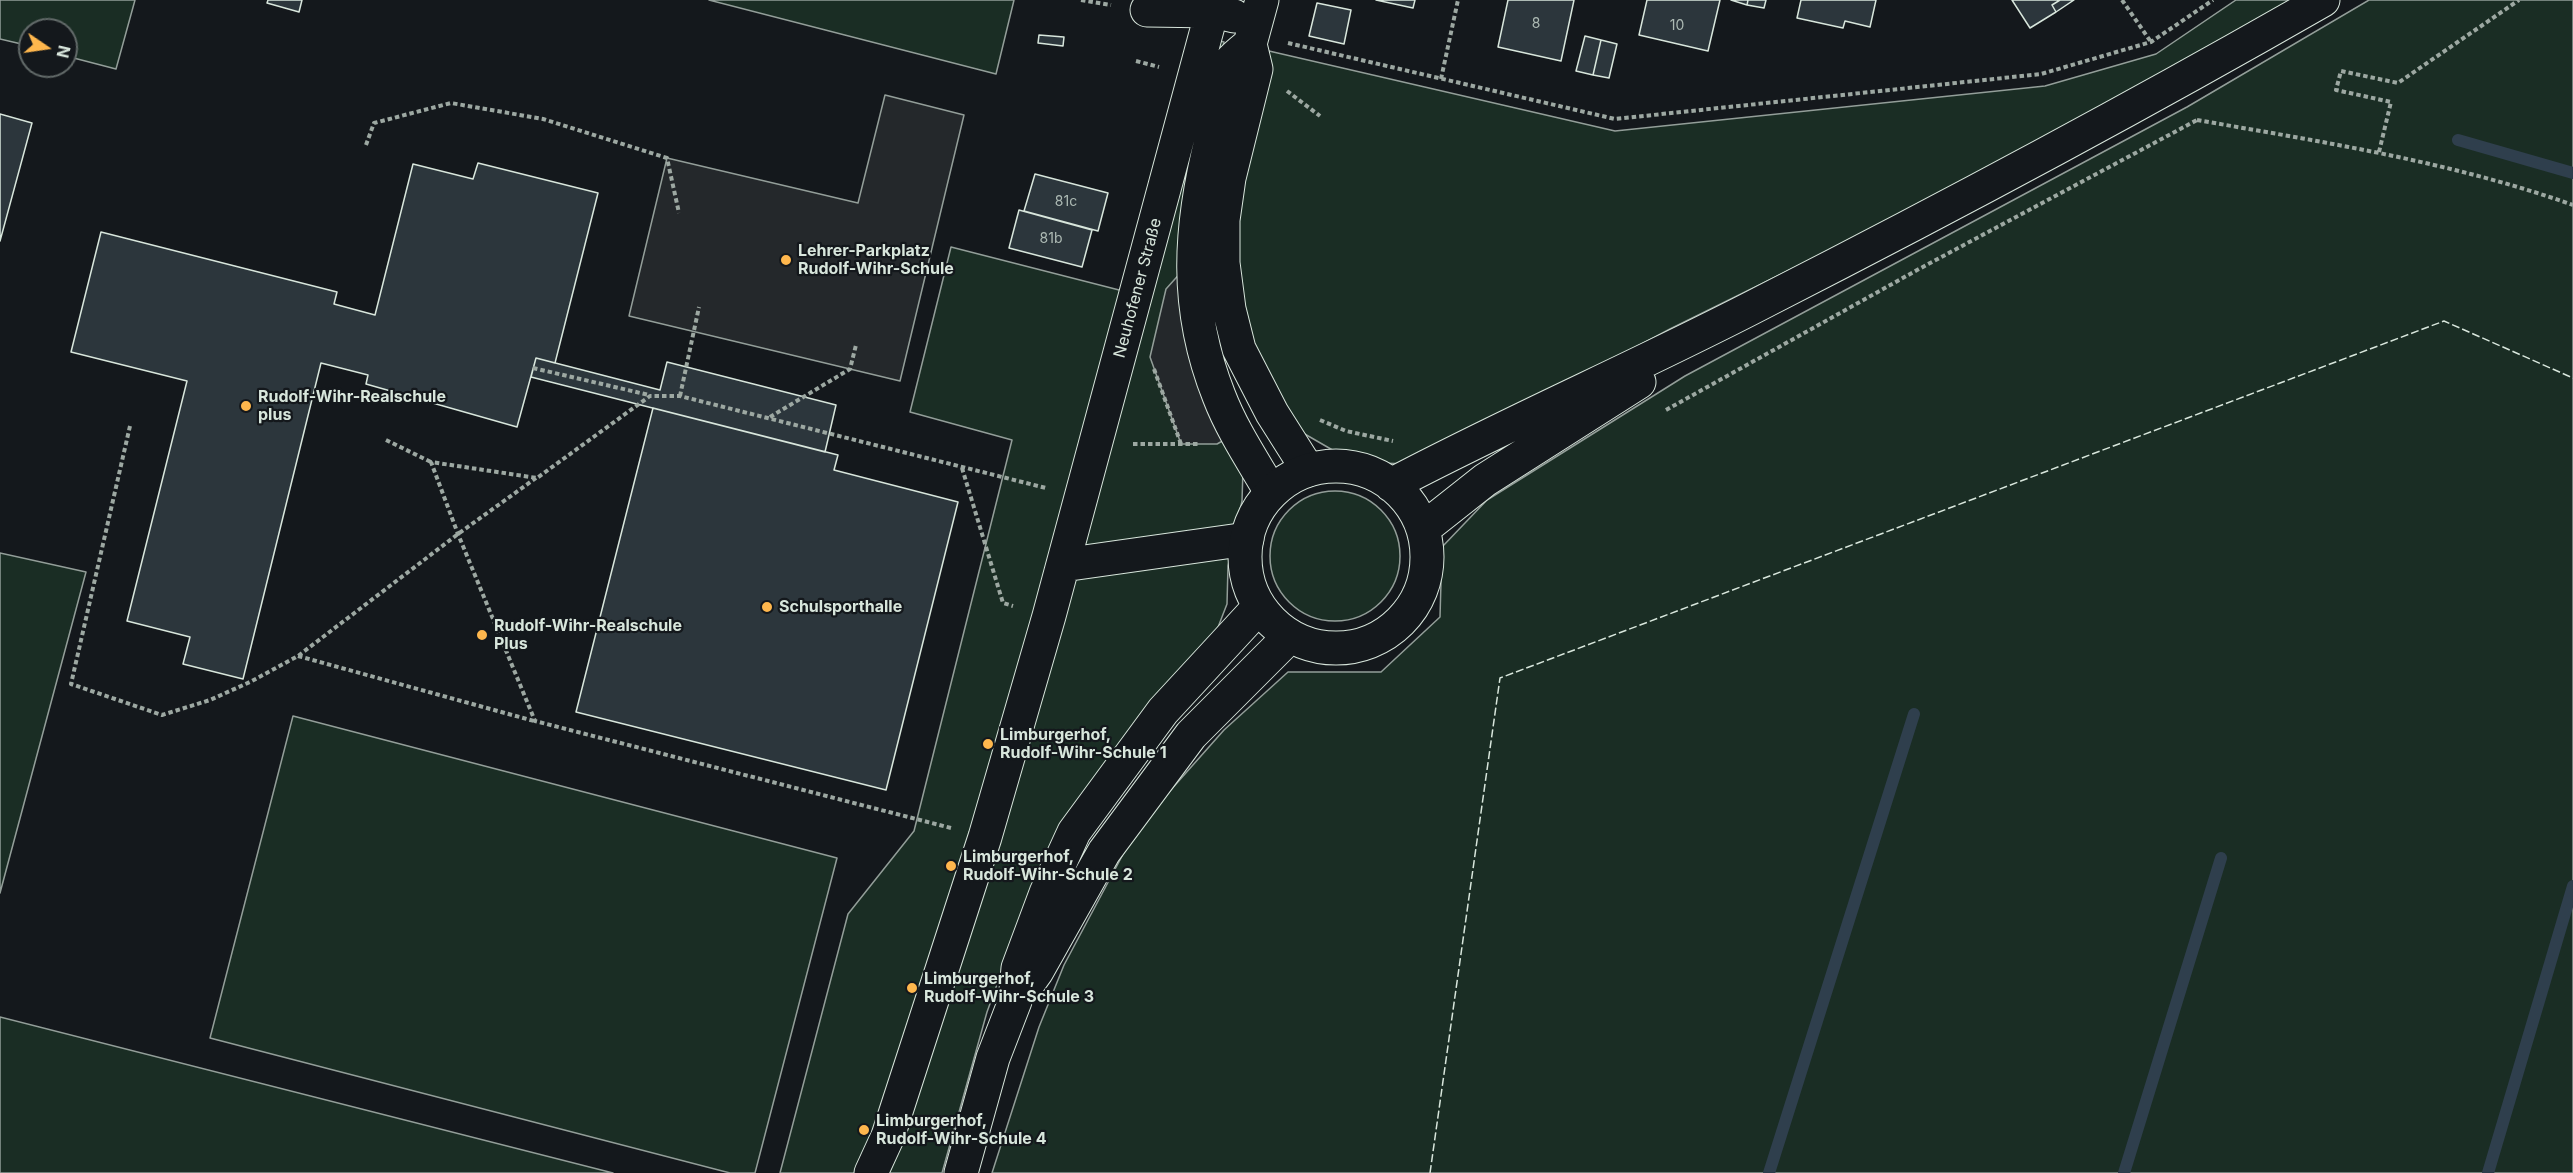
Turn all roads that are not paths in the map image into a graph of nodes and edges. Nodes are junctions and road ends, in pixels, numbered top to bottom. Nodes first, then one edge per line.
1 (2322, 0) edge
2 (1214, 6) edge
3 (1147, 10) dead end
4 (1256, 22) edge
5 (1764, 302) junction
6 (1308, 470) junction
7 (1391, 485) junction
8 (1271, 492) junction
9 (1423, 529) junction
10 (1247, 539) junction
11 (1063, 565) junction
12 (1259, 607) junction
13 (1290, 636) junction
14 (1015, 1001) junction
15 (871, 1173) edge
16 (961, 1173) edge

1 - 5 main road
2 - 3 main road
2 - 4 main road
2 - 11 main road, Neuhofener Straße
4 - 6 main road
4 - 8 main road
5 - 7 main road
5 - 9 main road
6 - 7 main road
6 - 8 main road
7 - 9 main road
8 - 10 main road
9 - 13 main road
10 - 11 main road
10 - 12 main road
11 - 15 main road, Neuhofener Straße
12 - 13 main road
12 - 14 main road
13 - 14 main road
14 - 16 main road

